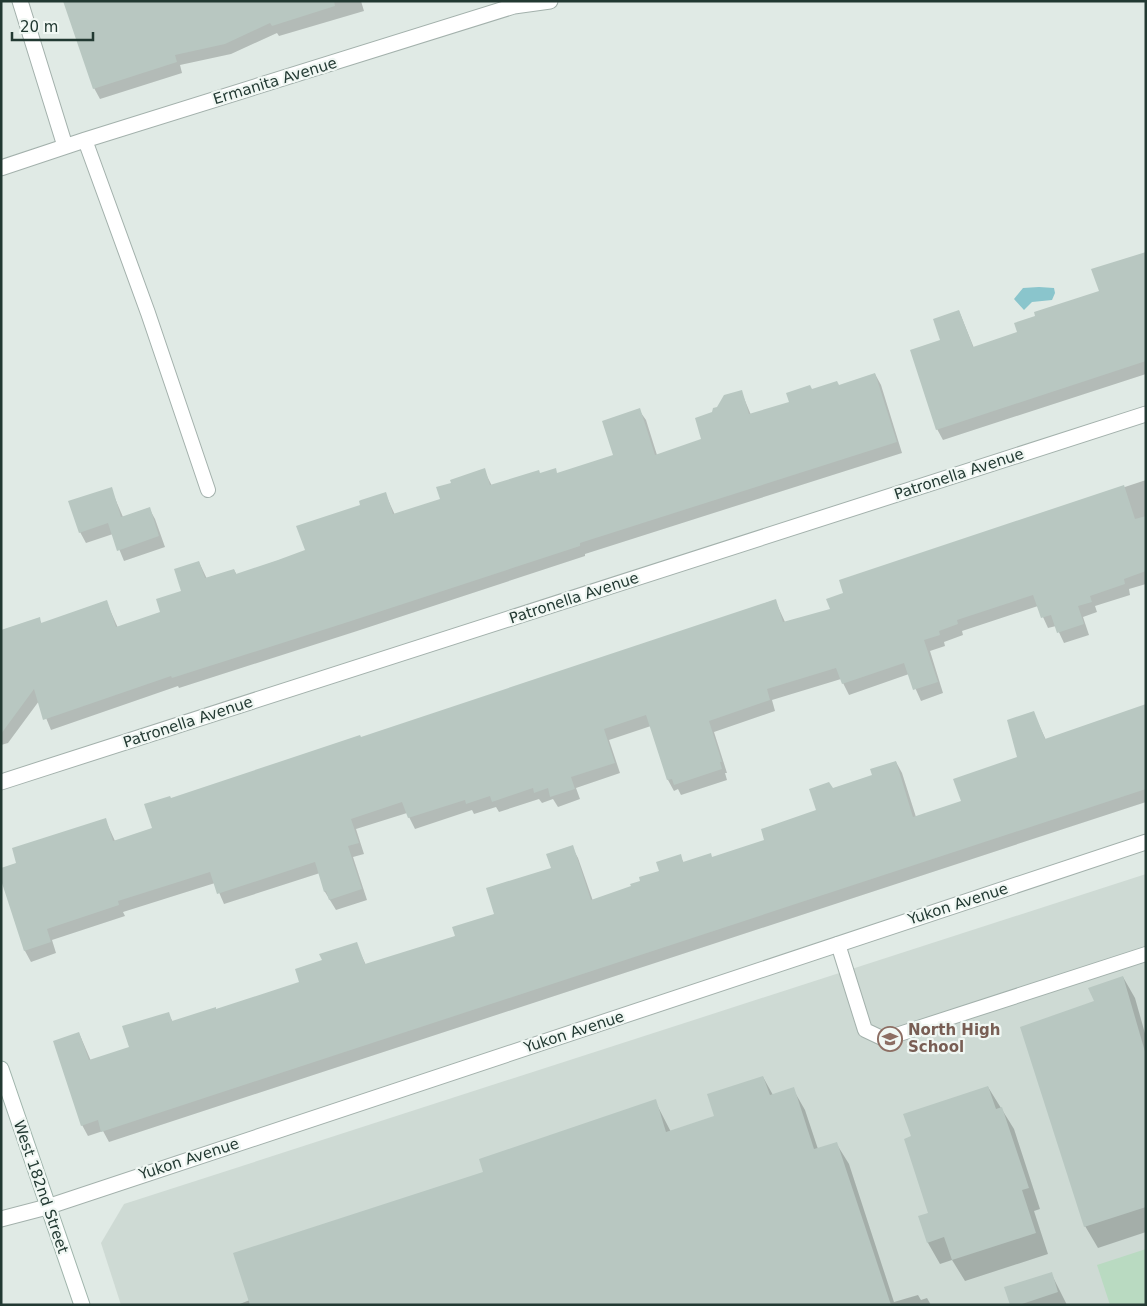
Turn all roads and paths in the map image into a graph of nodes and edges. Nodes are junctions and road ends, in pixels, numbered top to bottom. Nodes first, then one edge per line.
1 (20, 1) edge
2 (550, 1) edge
3 (85, 140) junction
4 (65, 146) junction
5 (1, 168) edge
6 (1146, 414) edge
7 (208, 490) dead end
8 (1, 782) edge
9 (1146, 842) edge
10 (838, 944) junction
11 (1146, 954) edge
12 (1, 1069) edge
13 (47, 1207) junction
14 (1, 1219) edge
15 (82, 1305) edge

1 - 4 street
2 - 3 street, Ermanita Avenue
3 - 4 street, Ermanita Avenue
3 - 7 lane
4 - 5 street, Ermanita Avenue
6 - 8 street, Patronella Avenue
9 - 10 street, Yukon Avenue
10 - 11 lane
10 - 13 street, Yukon Avenue
12 - 13 street, West 182nd Street
13 - 14 street, Yukon Avenue
13 - 15 street, West 182nd Street

